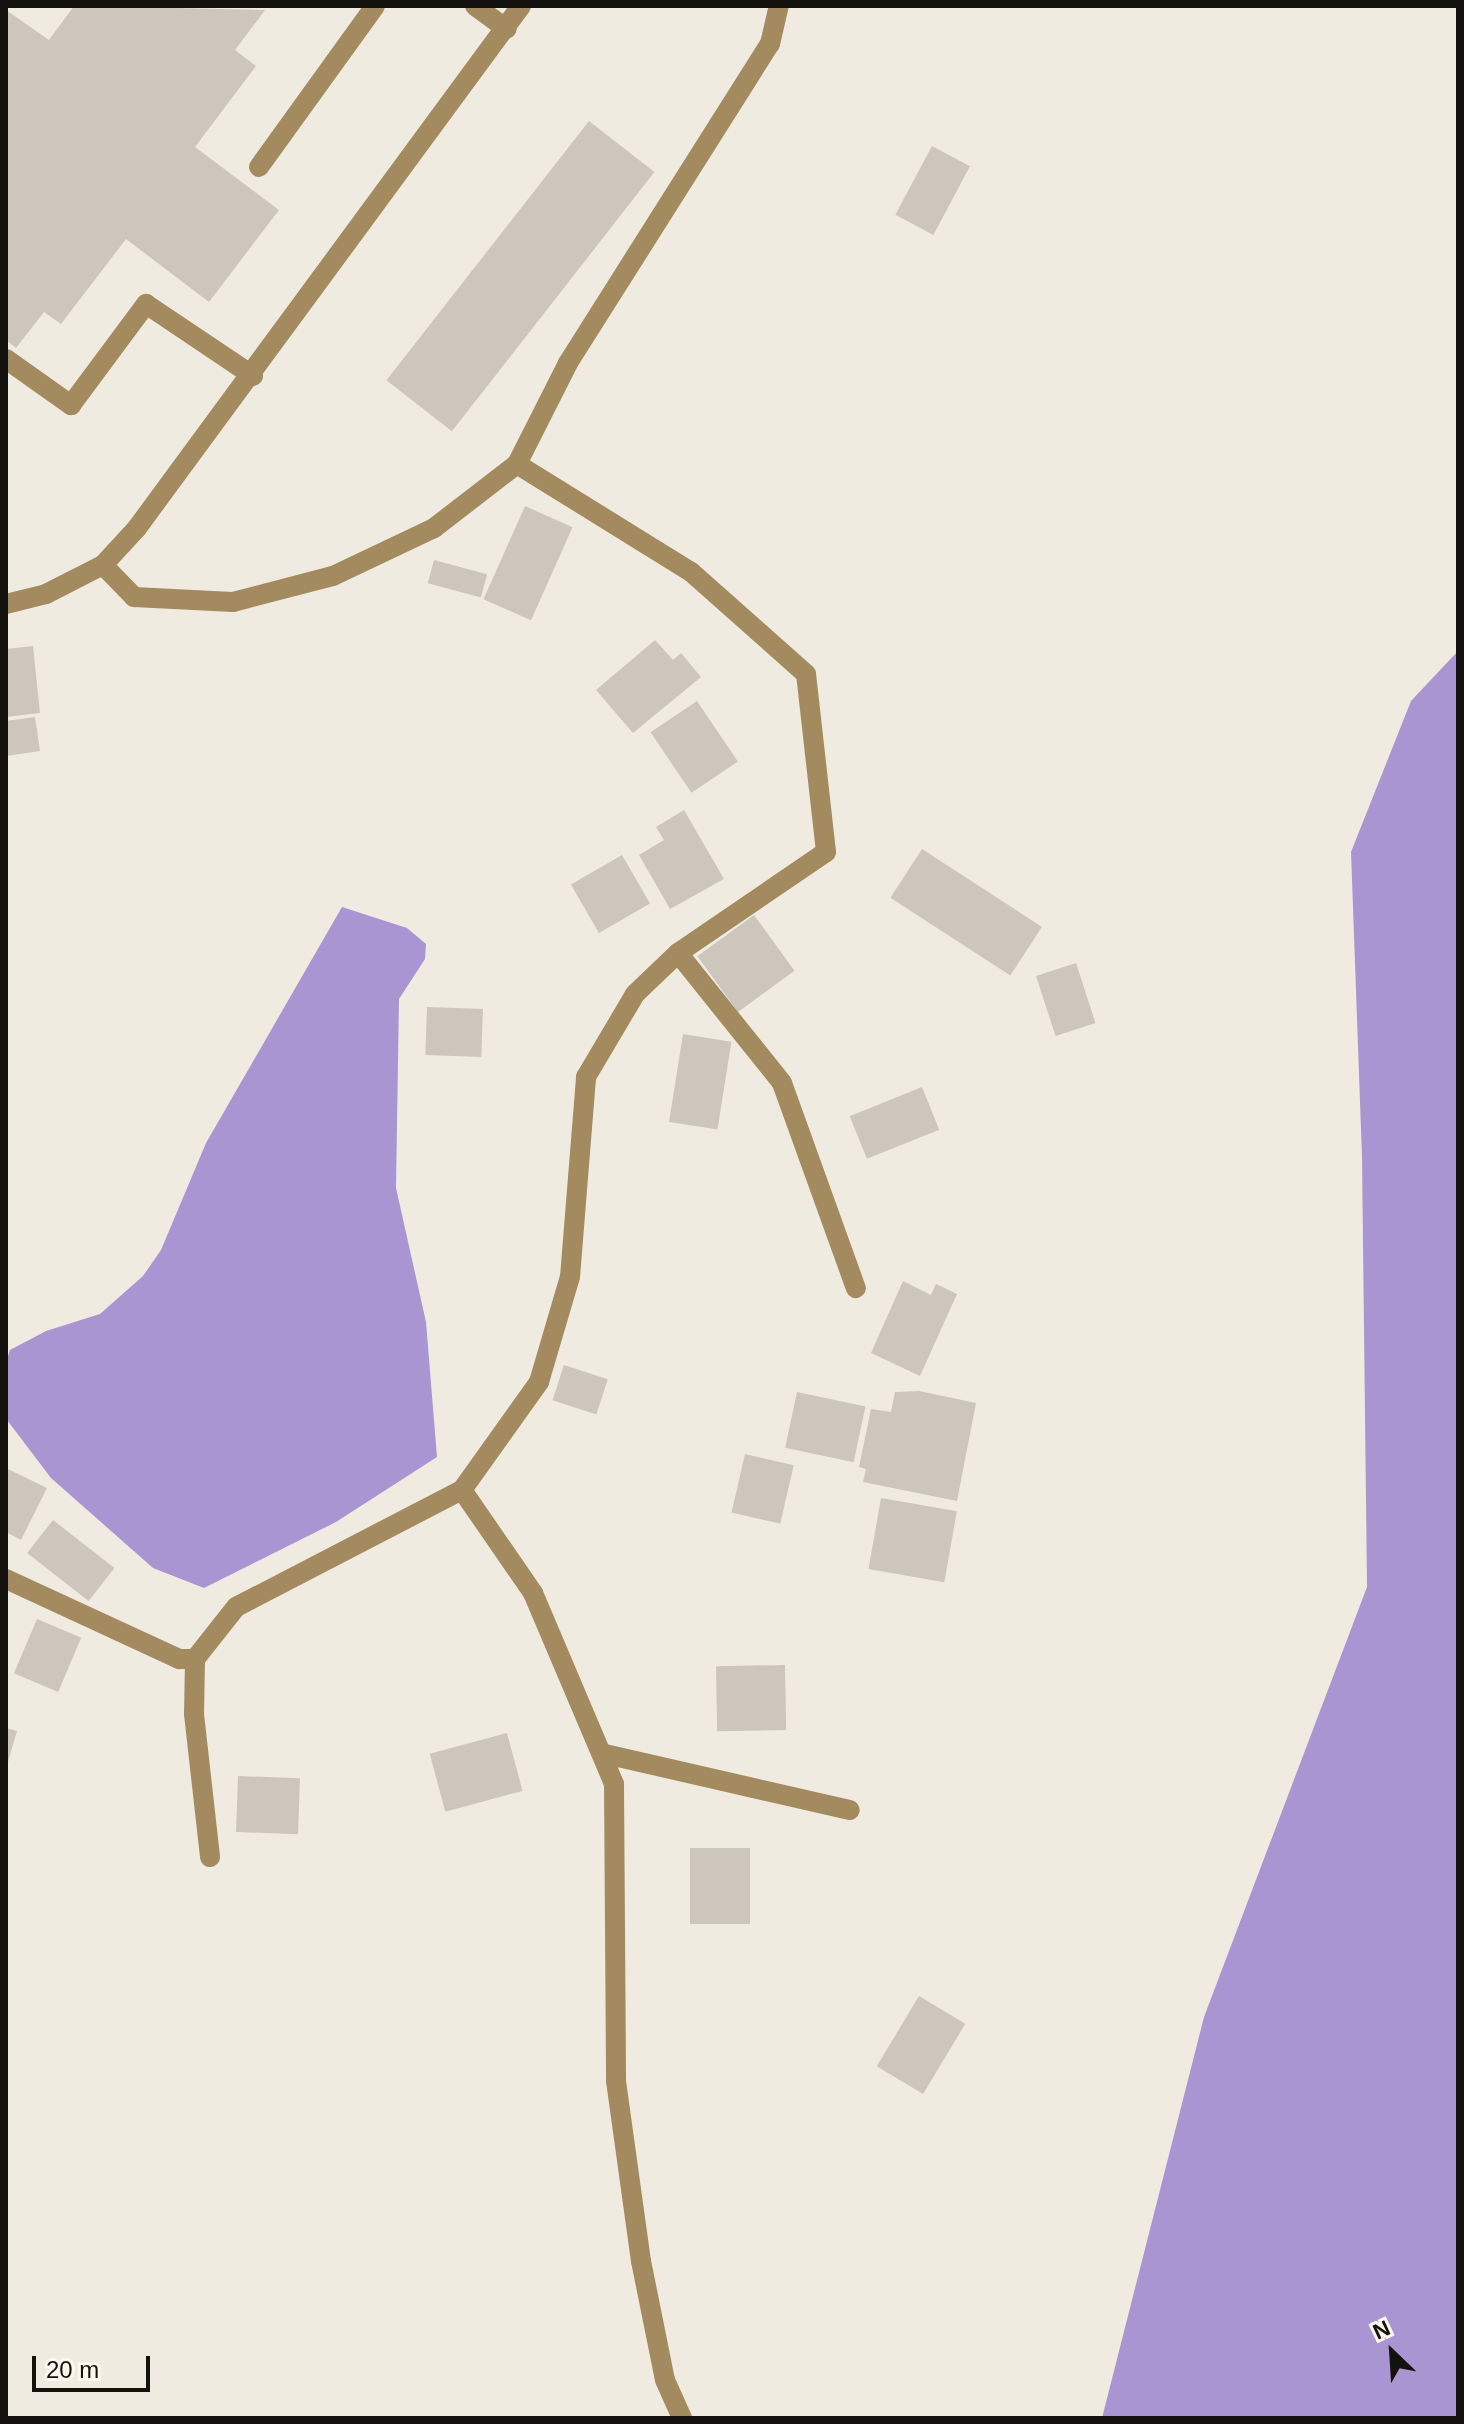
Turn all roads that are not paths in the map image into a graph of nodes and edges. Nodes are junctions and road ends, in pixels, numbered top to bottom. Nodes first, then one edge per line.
1 (375, 6) edge
2 (475, 6) edge
3 (521, 6) edge
4 (779, 6) edge
5 (507, 29) junction
6 (259, 167) dead end
7 (6, 359) edge
8 (253, 376) junction
9 (517, 464) junction
10 (103, 565) junction
11 (6, 604) edge
12 (678, 953) junction
13 (856, 1288) dead end
14 (462, 1490) junction
15 (6, 1579) edge
16 (195, 1659) junction
17 (605, 1754) junction
18 (850, 1810) dead end
19 (210, 1857) dead end
20 (682, 2418) edge

1 - 6 street
2 - 5 street
3 - 5 street
4 - 9 street
5 - 8 street
7 - 8 street
8 - 10 street
9 - 10 street
9 - 12 street
10 - 11 street
12 - 13 street
12 - 14 street
14 - 16 street
14 - 17 street
15 - 16 street
16 - 19 street
17 - 18 street
17 - 20 street

